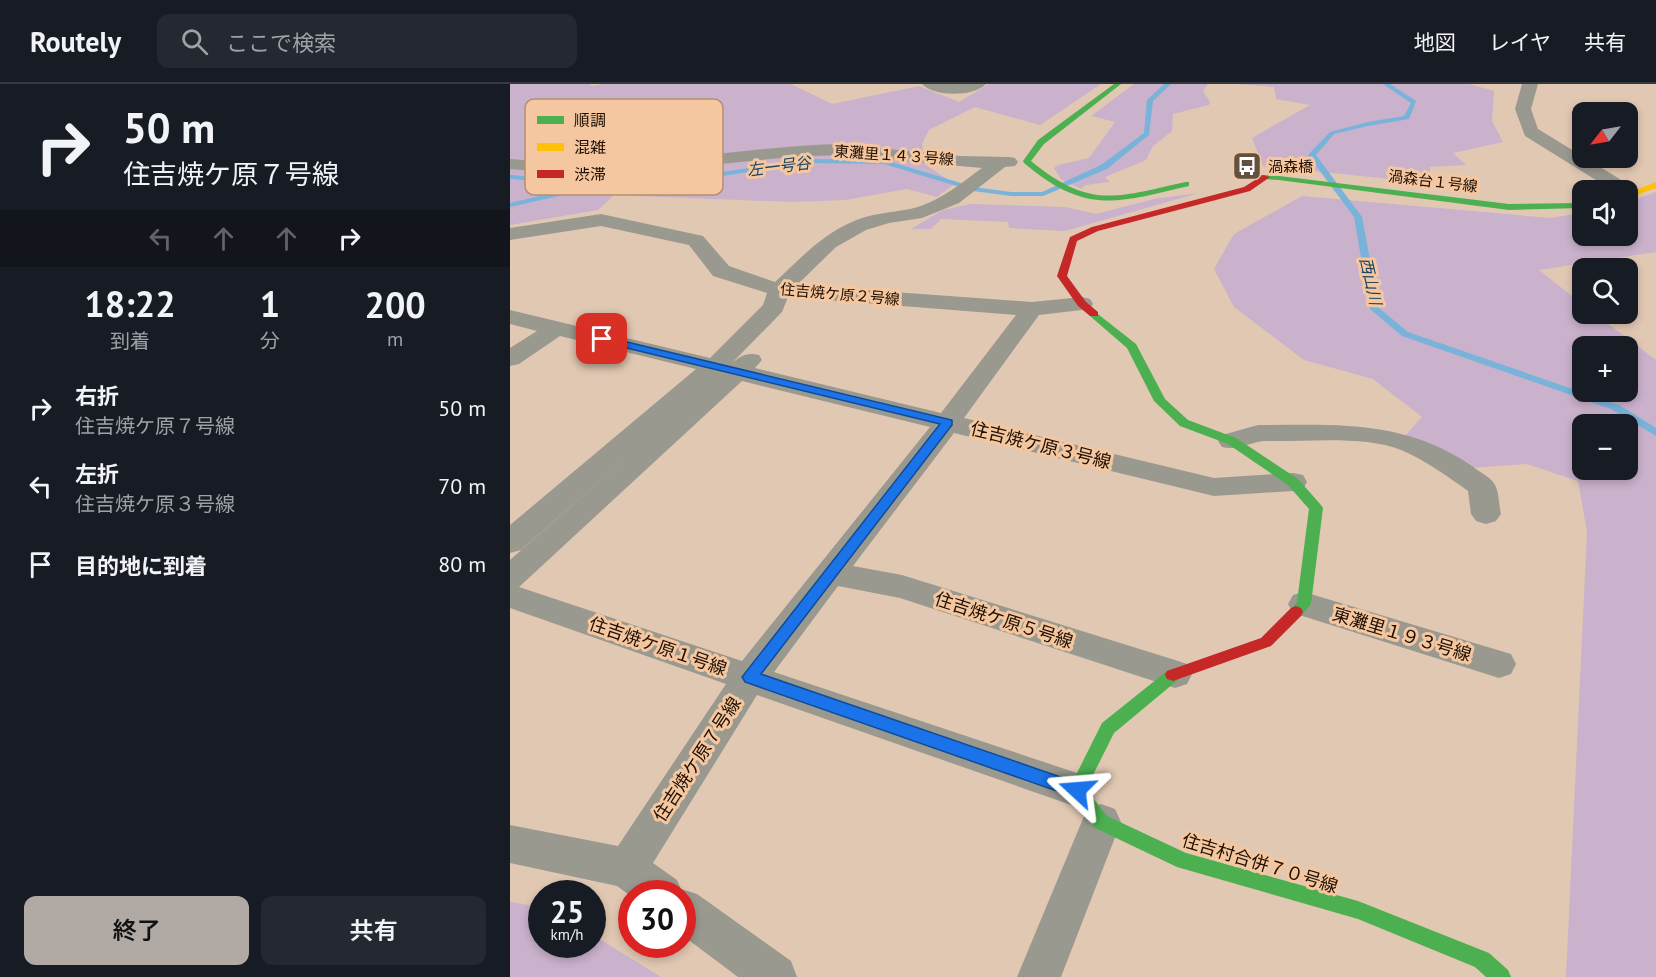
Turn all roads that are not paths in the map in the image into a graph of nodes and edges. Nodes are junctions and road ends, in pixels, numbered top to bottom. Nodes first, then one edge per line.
1 (930, 84) edge
2 (978, 84) edge
3 (1118, 84) edge
4 (1530, 84) edge
5 (723, 158) edge
6 (1026, 161) junction
7 (510, 164) edge
8 (525, 165) edge
9 (994, 167) junction
10 (1232, 176) dead end
11 (1273, 178) junction
12 (1607, 180) edge
13 (1198, 181) dead end
14 (1656, 185) edge
15 (1638, 190) edge
16 (1572, 206) edge
17 (915, 213) junction
18 (510, 234) edge
19 (779, 290) junction
20 (813, 292) junction
21 (1082, 304) junction
22 (1032, 309) junction
23 (510, 317) edge
24 (557, 328) junction
25 (510, 359) edge
26 (727, 369) junction
27 (948, 422) junction
28 (1232, 441) junction
29 (1293, 482) junction
30 (1486, 514) dead end
31 (510, 542) edge
32 (830, 573) junction
33 (510, 578) edge
34 (510, 596) edge
35 (1304, 603) junction
36 (1499, 664) dead end
37 (1175, 675) junction
38 (750, 677) junction
39 (1089, 806) junction
40 (510, 844) edge
41 (627, 868) junction
42 (643, 880) edge
43 (696, 919) edge
44 (775, 977) edge
45 (1039, 977) edge
46 (1501, 977) edge

1 - 2 street
3 - 6 street
4 - 12 street
5 - 9 street, 東灘里１４３号線
6 - 9 street, 東灘里１４３号線
6 - 13 street
7 - 8 street, 東灘里１４３号線
9 - 17 street
10 - 11 street, 渦森台１号線
11 - 16 street, 渦森台１号線
11 - 21 street
14 - 15 street
17 - 19 street
17 - 20 street
18 - 19 street, 住吉焼ケ原２号線
19 - 20 street, 住吉焼ケ原２号線
19 - 26 street
20 - 22 street, 住吉焼ケ原２号線
20 - 26 street
21 - 22 street, 住吉焼ケ原２号線
21 - 28 street
22 - 27 street, 住吉焼ケ原７号線
23 - 24 street, 住吉焼ケ原３号線
24 - 25 street
24 - 26 street, 住吉焼ケ原３号線
26 - 27 street, 住吉焼ケ原３号線
26 - 31 street
26 - 33 street
27 - 29 street, 住吉焼ケ原３号線
27 - 32 street, 住吉焼ケ原７号線
28 - 29 street
28 - 30 street
29 - 35 street
32 - 37 street, 住吉焼ケ原５号線
32 - 38 street, 住吉焼ケ原７号線
34 - 38 street, 住吉焼ケ原１号線
35 - 36 street, 東灘里１９３号線
35 - 37 street
37 - 39 street
38 - 39 street, 住吉焼ケ原１号線
38 - 41 street, 住吉焼ケ原７号線
39 - 45 street
39 - 46 street, 住吉村合併７０号線
40 - 41 street
41 - 42 street
43 - 44 street

